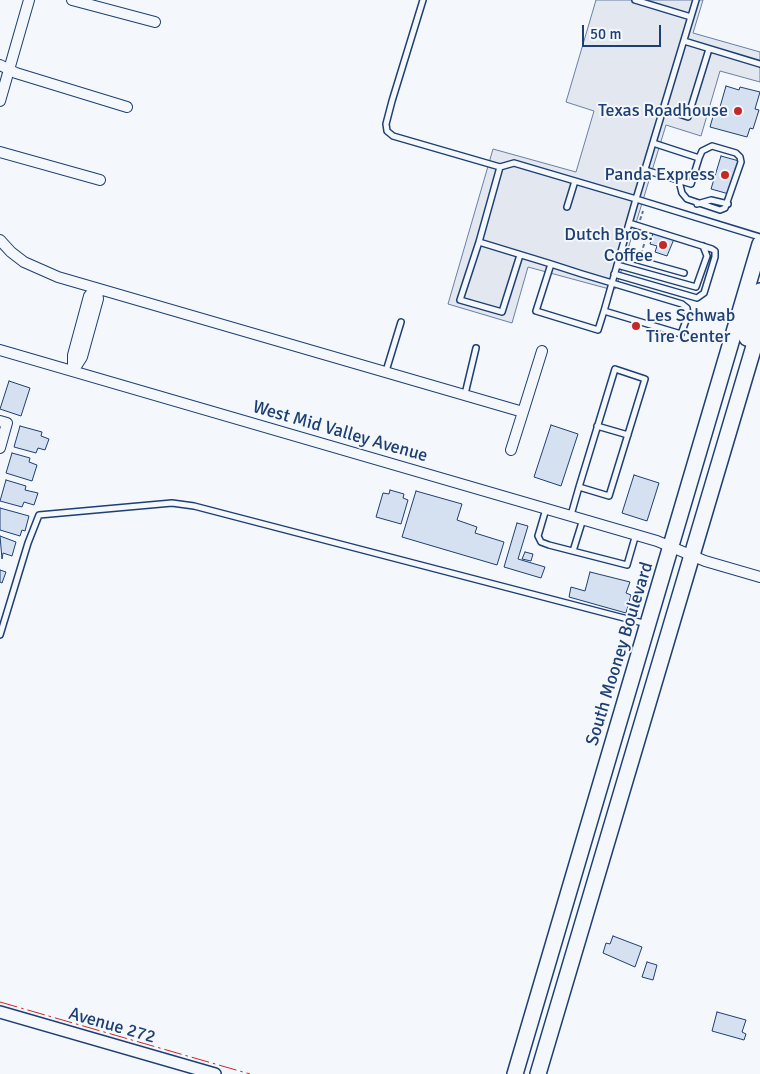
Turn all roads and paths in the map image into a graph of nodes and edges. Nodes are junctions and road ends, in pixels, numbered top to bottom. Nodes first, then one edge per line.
1 (29, 0) edge
2 (72, 0) edge
3 (423, 0) edge
4 (635, 0) edge
5 (696, 0) edge
6 (691, 16) junction
7 (155, 22) dead end
8 (684, 41) junction
9 (709, 49) junction
10 (760, 64) edge
11 (4, 67) edge
12 (0, 101) edge
13 (127, 107) dead end
14 (664, 109) junction
15 (654, 143) junction
16 (0, 152) edge
17 (699, 158) junction
18 (500, 167) junction
19 (645, 170) junction
20 (100, 180) dead end
21 (679, 180) junction
22 (575, 181) junction
23 (636, 199) junction
24 (567, 207) dead end
25 (643, 211) dead end
26 (630, 223) junction
27 (638, 226) junction
28 (760, 237) edge
29 (0, 240) edge
30 (478, 242) junction
31 (760, 244) edge
32 (704, 246) junction
33 (520, 255) junction
34 (620, 255) junction
35 (639, 260) junction
36 (551, 264) junction
37 (617, 264) junction
38 (684, 273) dead end
39 (614, 274) junction
40 (612, 283) junction
41 (96, 288) junction
42 (760, 291) edge
43 (604, 311) junction
44 (401, 322) dead end
45 (760, 326) edge
46 (476, 348) dead end
47 (0, 350) edge
48 (542, 351) dead end
49 (72, 371) junction
50 (386, 371) junction
51 (465, 394) junction
52 (740, 394) junction
53 (523, 412) junction
54 (0, 421) edge
55 (598, 426) junction
56 (628, 435) junction
57 (0, 448) edge
58 (511, 450) dead end
59 (579, 487) junction
60 (546, 508) junction
61 (571, 515) junction
62 (583, 519) junction
63 (636, 534) junction
64 (671, 546) junction
65 (573, 551) junction
66 (692, 555) junction
67 (760, 577) edge
68 (647, 624) junction
69 (0, 634) edge
70 (0, 1012) edge
71 (215, 1074) edge
72 (515, 1074) edge
73 (538, 1074) edge

1 - 11 street
2 - 7 street
3 - 18 lane
4 - 6 lane
5 - 6 lane
6 - 8 lane
8 - 9 lane
8 - 14 lane
9 - 10 lane
9 - 14 lane
11 - 12 street
11 - 13 street
14 - 15 lane
15 - 17 lane
15 - 19 lane
16 - 20 street
17 - 21 lane
17 - 21 lane
18 - 22 lane
18 - 30 lane
19 - 21 lane
19 - 23 lane
22 - 23 lane
22 - 24 lane
23 - 26 lane
23 - 28 lane
25 - 27 path
26 - 27 lane
26 - 34 lane
27 - 32 lane
27 - 35 path
29 - 41 street
30 - 33 lane
30 - 33 lane
31 - 64 main road, South Mooney Boulevard
32 - 37 lane
32 - 39 lane
33 - 36 lane
34 - 35 lane
34 - 37 lane
35 - 38 lane
36 - 40 lane
36 - 43 lane
37 - 39 lane
39 - 40 lane
40 - 43 lane
40 - 43 lane
41 - 49 street
41 - 50 street
42 - 52 main road
44 - 50 lane
45 - 52 main road
46 - 51 lane
47 - 49 street, West Mid Valley Avenue
48 - 53 street
49 - 60 street, West Mid Valley Avenue
50 - 51 street
51 - 53 street
52 - 66 main road
53 - 58 street
54 - 57 street
55 - 56 lane
55 - 56 lane
55 - 59 lane
56 - 59 lane
59 - 61 lane
60 - 61 street, West Mid Valley Avenue
60 - 65 lane
61 - 62 street, West Mid Valley Avenue
62 - 63 street, West Mid Valley Avenue
62 - 65 lane
63 - 64 street, West Mid Valley Avenue
63 - 65 lane
64 - 66 street, West Mid Valley Avenue
64 - 68 main road, South Mooney Boulevard
66 - 67 street, West Mid Valley Avenue
66 - 73 main road
68 - 69 lane
68 - 72 main road, South Mooney Boulevard
70 - 71 street, Avenue 272

